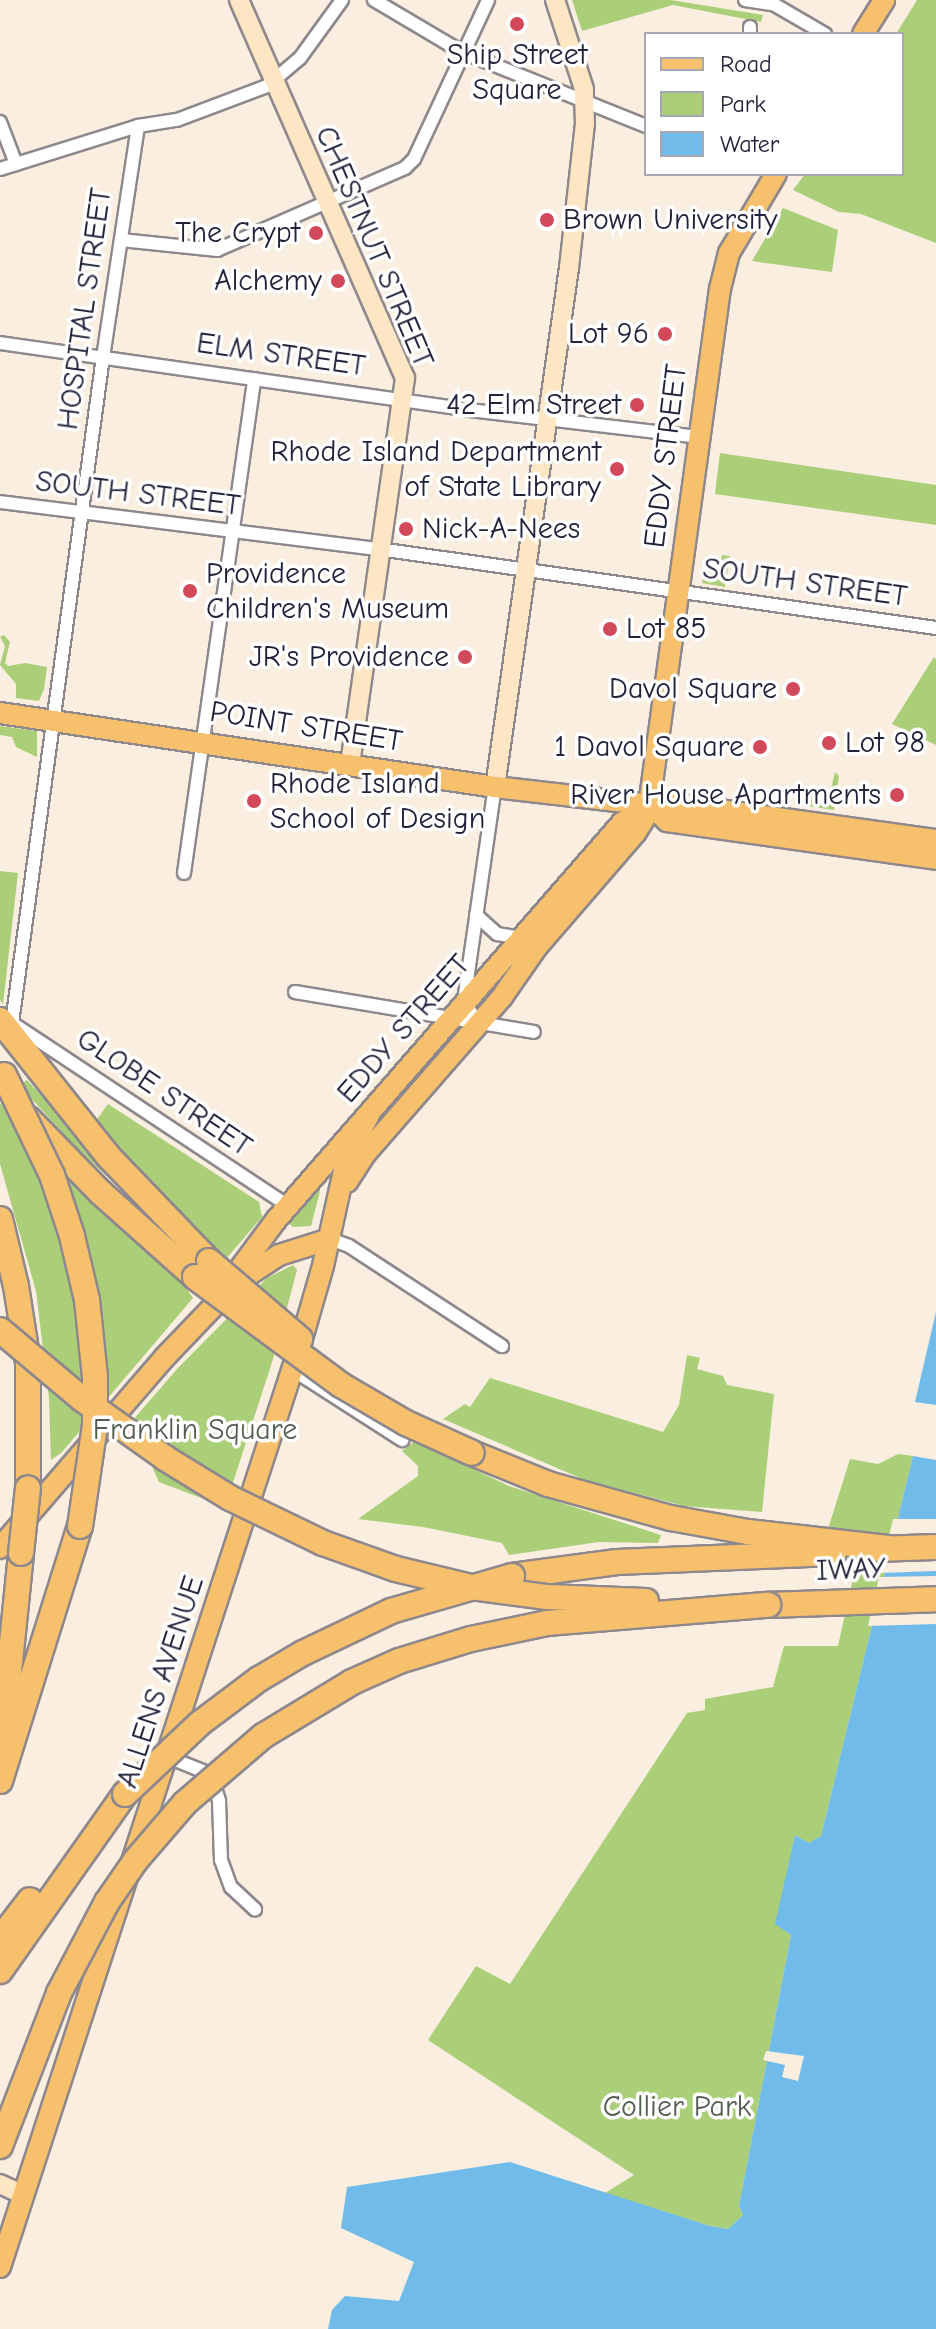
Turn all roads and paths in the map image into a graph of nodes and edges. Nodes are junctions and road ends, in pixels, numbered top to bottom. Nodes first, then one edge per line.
1 (239, 0) edge
2 (342, 0) edge
3 (374, 0) edge
4 (488, 0) edge
5 (555, 0) edge
6 (745, 0) edge
7 (884, 0) edge
8 (822, 32) edge
9 (864, 32) edge
10 (462, 52) junction
11 (274, 82) junction
12 (586, 104) junction
13 (0, 122) edge
14 (644, 125) edge
15 (138, 126) junction
16 (16, 164) junction
17 (0, 169) edge
18 (774, 176) edge
19 (327, 204) junction
20 (121, 240) junction
21 (0, 343) edge
22 (103, 357) junction
23 (254, 379) junction
24 (403, 399) junction
25 (548, 418) junction
26 (698, 437) junction
27 (6, 503) edge
28 (82, 514) junction
29 (232, 532) junction
30 (379, 549) junction
31 (526, 571) junction
32 (680, 592) junction
33 (936, 628) edge
34 (0, 713) edge
35 (54, 722) junction
36 (203, 742) junction
37 (350, 764) junction
38 (495, 787) junction
39 (651, 805) junction
40 (936, 840) edge
41 (936, 859) edge
42 (184, 873) dead end
43 (476, 915) junction
44 (523, 938) junction
45 (295, 992) dead end
46 (466, 1003) junction
47 (452, 1020) junction
48 (6, 1022) edge
49 (479, 1024) junction
50 (534, 1032) dead end
51 (0, 1068) edge
52 (0, 1087) edge
53 (369, 1115) junction
54 (340, 1197) junction
55 (288, 1206) junction
56 (0, 1219) edge
57 (330, 1239) junction
58 (202, 1269) junction
59 (214, 1304) junction
60 (0, 1330) edge
61 (502, 1346) dead end
62 (293, 1370) junction
63 (402, 1440) dead end
64 (768, 1545) junction
65 (936, 1547) edge
66 (11, 1550) edge
67 (936, 1599) edge
68 (768, 1605) junction
69 (168, 1757) junction
70 (0, 1760) edge
71 (0, 1781) edge
72 (125, 1794) junction
73 (255, 1909) dead end
74 (0, 1939) edge
75 (0, 1971) edge
76 (0, 2146) edge
77 (0, 2184) edge
78 (24, 2195) junction
79 (0, 2267) edge

1 - 11 street, CHESTNUT STREET
2 - 11 street
3 - 10 street
4 - 10 street
5 - 12 street
6 - 8 street
7 - 9 main road
10 - 12 street
10 - 19 street
11 - 15 street
11 - 19 street, CHESTNUT STREET
12 - 14 street
12 - 25 street
13 - 16 street
15 - 16 street
15 - 20 street, HOSPITAL STREET
16 - 17 street
18 - 26 main road, EDDY STREET
19 - 20 street
19 - 24 street, CHESTNUT STREET
20 - 22 street, HOSPITAL STREET
21 - 22 street, ELM STREET
22 - 23 street, ELM STREET
22 - 28 street, HOSPITAL STREET
23 - 24 street, ELM STREET
23 - 29 street
24 - 25 street, ELM STREET
24 - 30 street, CHESTNUT STREET
25 - 26 street, ELM STREET
25 - 31 street
26 - 32 main road, EDDY STREET
27 - 28 street, SOUTH STREET
28 - 29 street, SOUTH STREET
28 - 35 street, HOSPITAL STREET
29 - 30 street, SOUTH STREET
29 - 36 street
30 - 31 street, SOUTH STREET
30 - 37 street, CHESTNUT STREET
31 - 32 street, SOUTH STREET
31 - 38 street
32 - 33 street, SOUTH STREET
32 - 39 main road, EDDY STREET
34 - 35 main road, POINT STREET
35 - 36 main road, POINT STREET
35 - 48 street, HOSPITAL STREET
36 - 37 main road, POINT STREET
36 - 42 street
37 - 38 main road, POINT STREET
38 - 39 main road, POINT STREET
38 - 43 street
39 - 40 main road, POINT STREET
39 - 41 main road, POINT STREET
39 - 44 main road, EDDY STREET
39 - 49 main road, EDDY STREET
43 - 44 street
43 - 46 street
44 - 46 main road, EDDY STREET
45 - 47 street
46 - 47 main road, EDDY STREET
46 - 49 street
47 - 49 street
47 - 53 main road, EDDY STREET
48 - 55 street, GLOBE STREET
48 - 58 highway
49 - 50 street
49 - 54 main road, EDDY STREET
51 - 71 highway, bridge
52 - 58 highway
53 - 54 main road, ALLENS AVENUE
53 - 55 main road, EDDY STREET
54 - 57 main road, ALLENS AVENUE
55 - 59 main road, EDDY STREET
56 - 66 highway, bridge
57 - 59 main road, EDDY STREET
57 - 61 street
57 - 62 main road, ALLENS AVENUE
58 - 64 highway, bridge
59 - 66 main road, EDDY STREET
60 - 68 highway, bridge
62 - 63 street
62 - 69 main road, ALLENS AVENUE
64 - 65 highway, IWAY
64 - 72 highway, bridge
66 - 70 highway
67 - 68 highway, IWAY
68 - 76 highway, bridge
69 - 73 street
69 - 78 main road, ALLENS AVENUE
72 - 74 highway
72 - 75 highway
77 - 78 street
78 - 79 main road, ALLENS AVENUE

